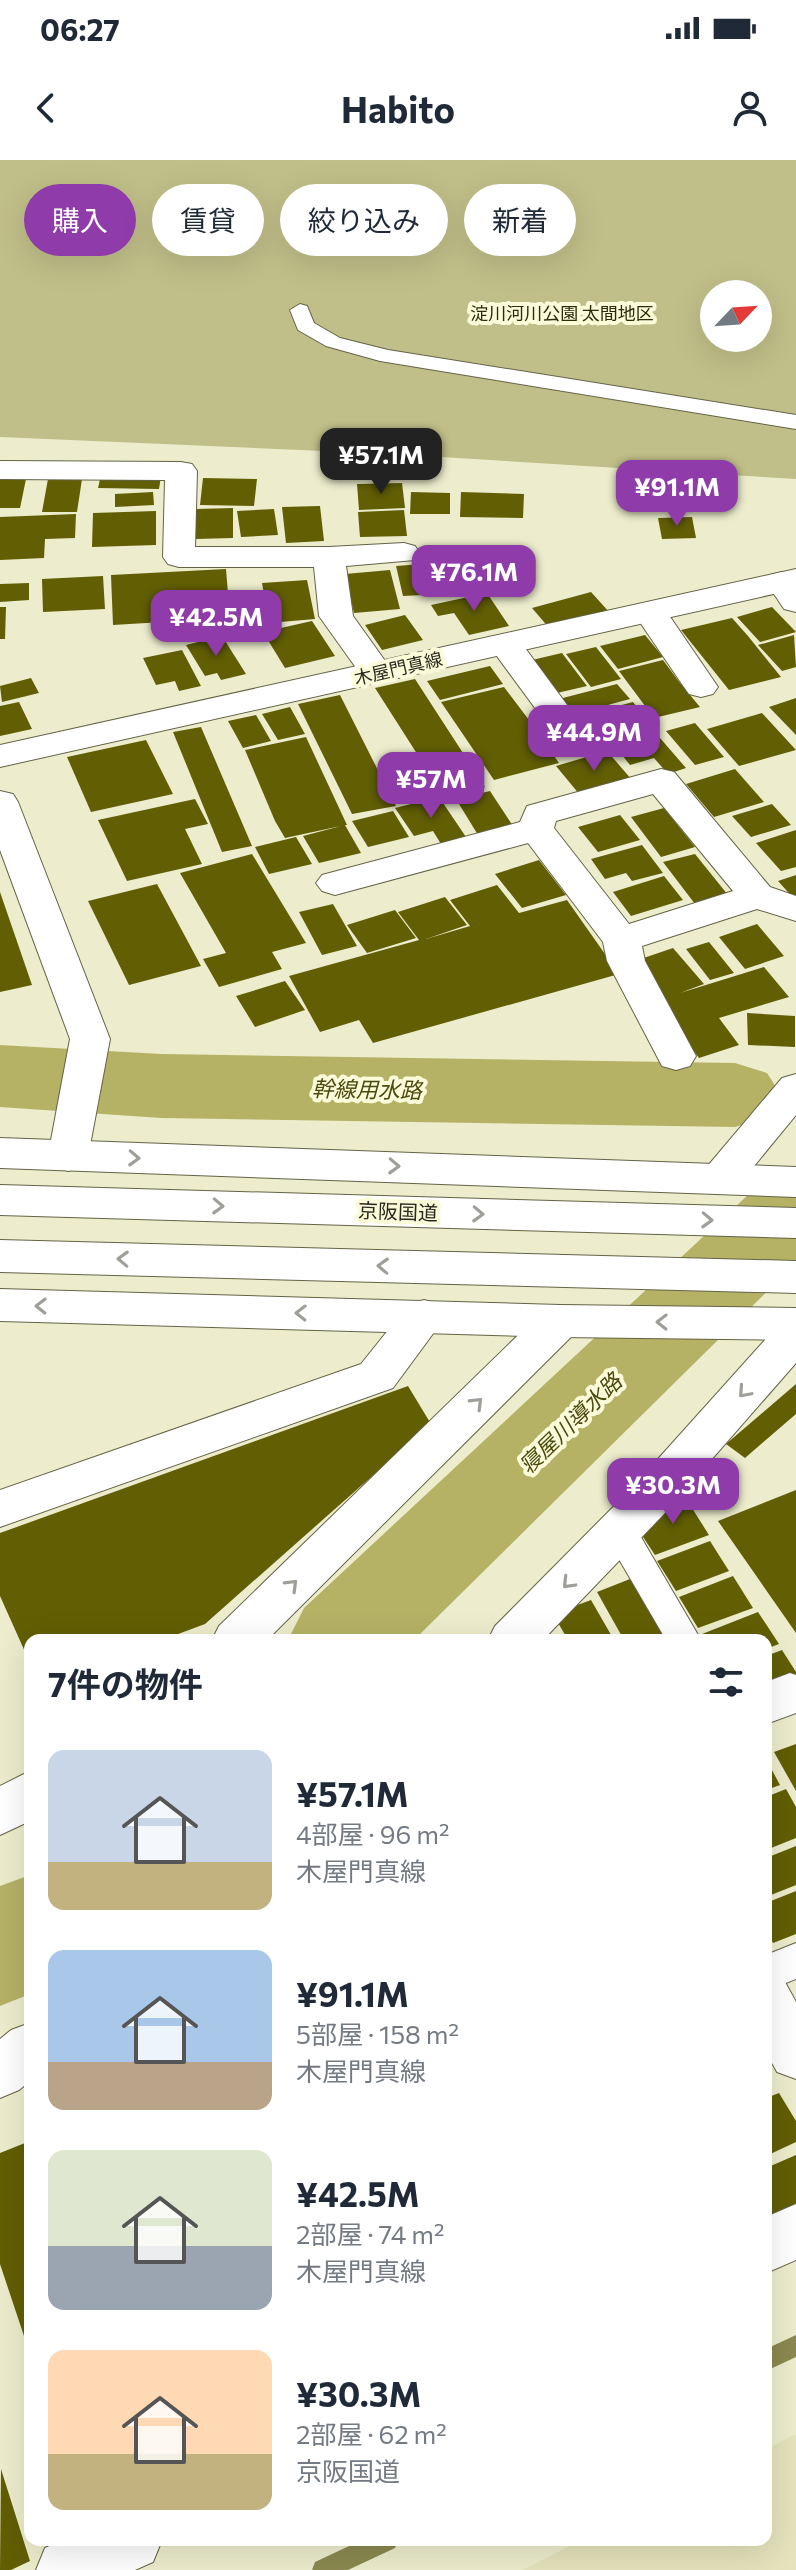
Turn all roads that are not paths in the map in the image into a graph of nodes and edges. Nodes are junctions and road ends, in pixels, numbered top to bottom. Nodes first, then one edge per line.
1 (300, 310) dead end
2 (796, 422) edge
3 (0, 470) edge
4 (404, 553) dead end
5 (329, 557) junction
6 (791, 588) edge
7 (650, 612) junction
8 (505, 644) junction
9 (376, 672) junction
10 (701, 687) dead end
11 (572, 735) dead end
12 (0, 756) edge
13 (0, 802) edge
14 (536, 829) junction
15 (335, 883) dead end
16 (757, 896) junction
17 (796, 909) edge
18 (621, 940) junction
19 (676, 1056) dead end
20 (796, 1088) edge
21 (0, 1153) edge
22 (68, 1156) junction
23 (721, 1178) junction
24 (796, 1182) edge
25 (0, 1200) edge
26 (796, 1223) edge
27 (0, 1256) edge
28 (796, 1277) edge
29 (0, 1305) edge
30 (424, 1316) junction
31 (539, 1321) junction
32 (796, 1324) edge
33 (796, 1334) edge
34 (0, 1509) edge
35 (619, 1530) junction
36 (242, 1634) edge
37 (518, 1634) edge
38 (680, 1634) edge
39 (24, 1797) edge
40 (0, 1813) edge
41 (796, 1961) edge
42 (772, 1971) edge
43 (772, 2010) edge
44 (24, 2053) edge
45 (796, 2054) edge
46 (0, 2072) edge
47 (796, 2232) edge
48 (772, 2242) edge
49 (118, 2546) edge
50 (67, 2570) edge

1 - 2 lane
3 - 5 main road
4 - 5 main road
5 - 9 main road
6 - 7 main road, 木屋門真線
7 - 8 main road, 木屋門真線
7 - 10 main road
8 - 9 main road, 木屋門真線
8 - 11 main road
9 - 12 main road, 木屋門真線
13 - 22 main road
14 - 15 main road
14 - 16 main road
14 - 18 main road
16 - 17 main road
16 - 18 main road
18 - 19 main road
20 - 23 main road
21 - 22 main road
22 -> 23 main road
23 - 24 main road
25 -> 26 main road, 京阪国道
28 -> 27 main road
30 -> 29 main road
30 - 31 main road
30 - 34 main road
32 -> 31 main road
36 -> 31 main road
33 -> 35 main road
35 -> 37 main road
35 - 38 lane
39 - 40 main road
41 - 42 lane
43 - 45 main road
44 - 46 main road
47 - 48 main road
49 - 50 main road

